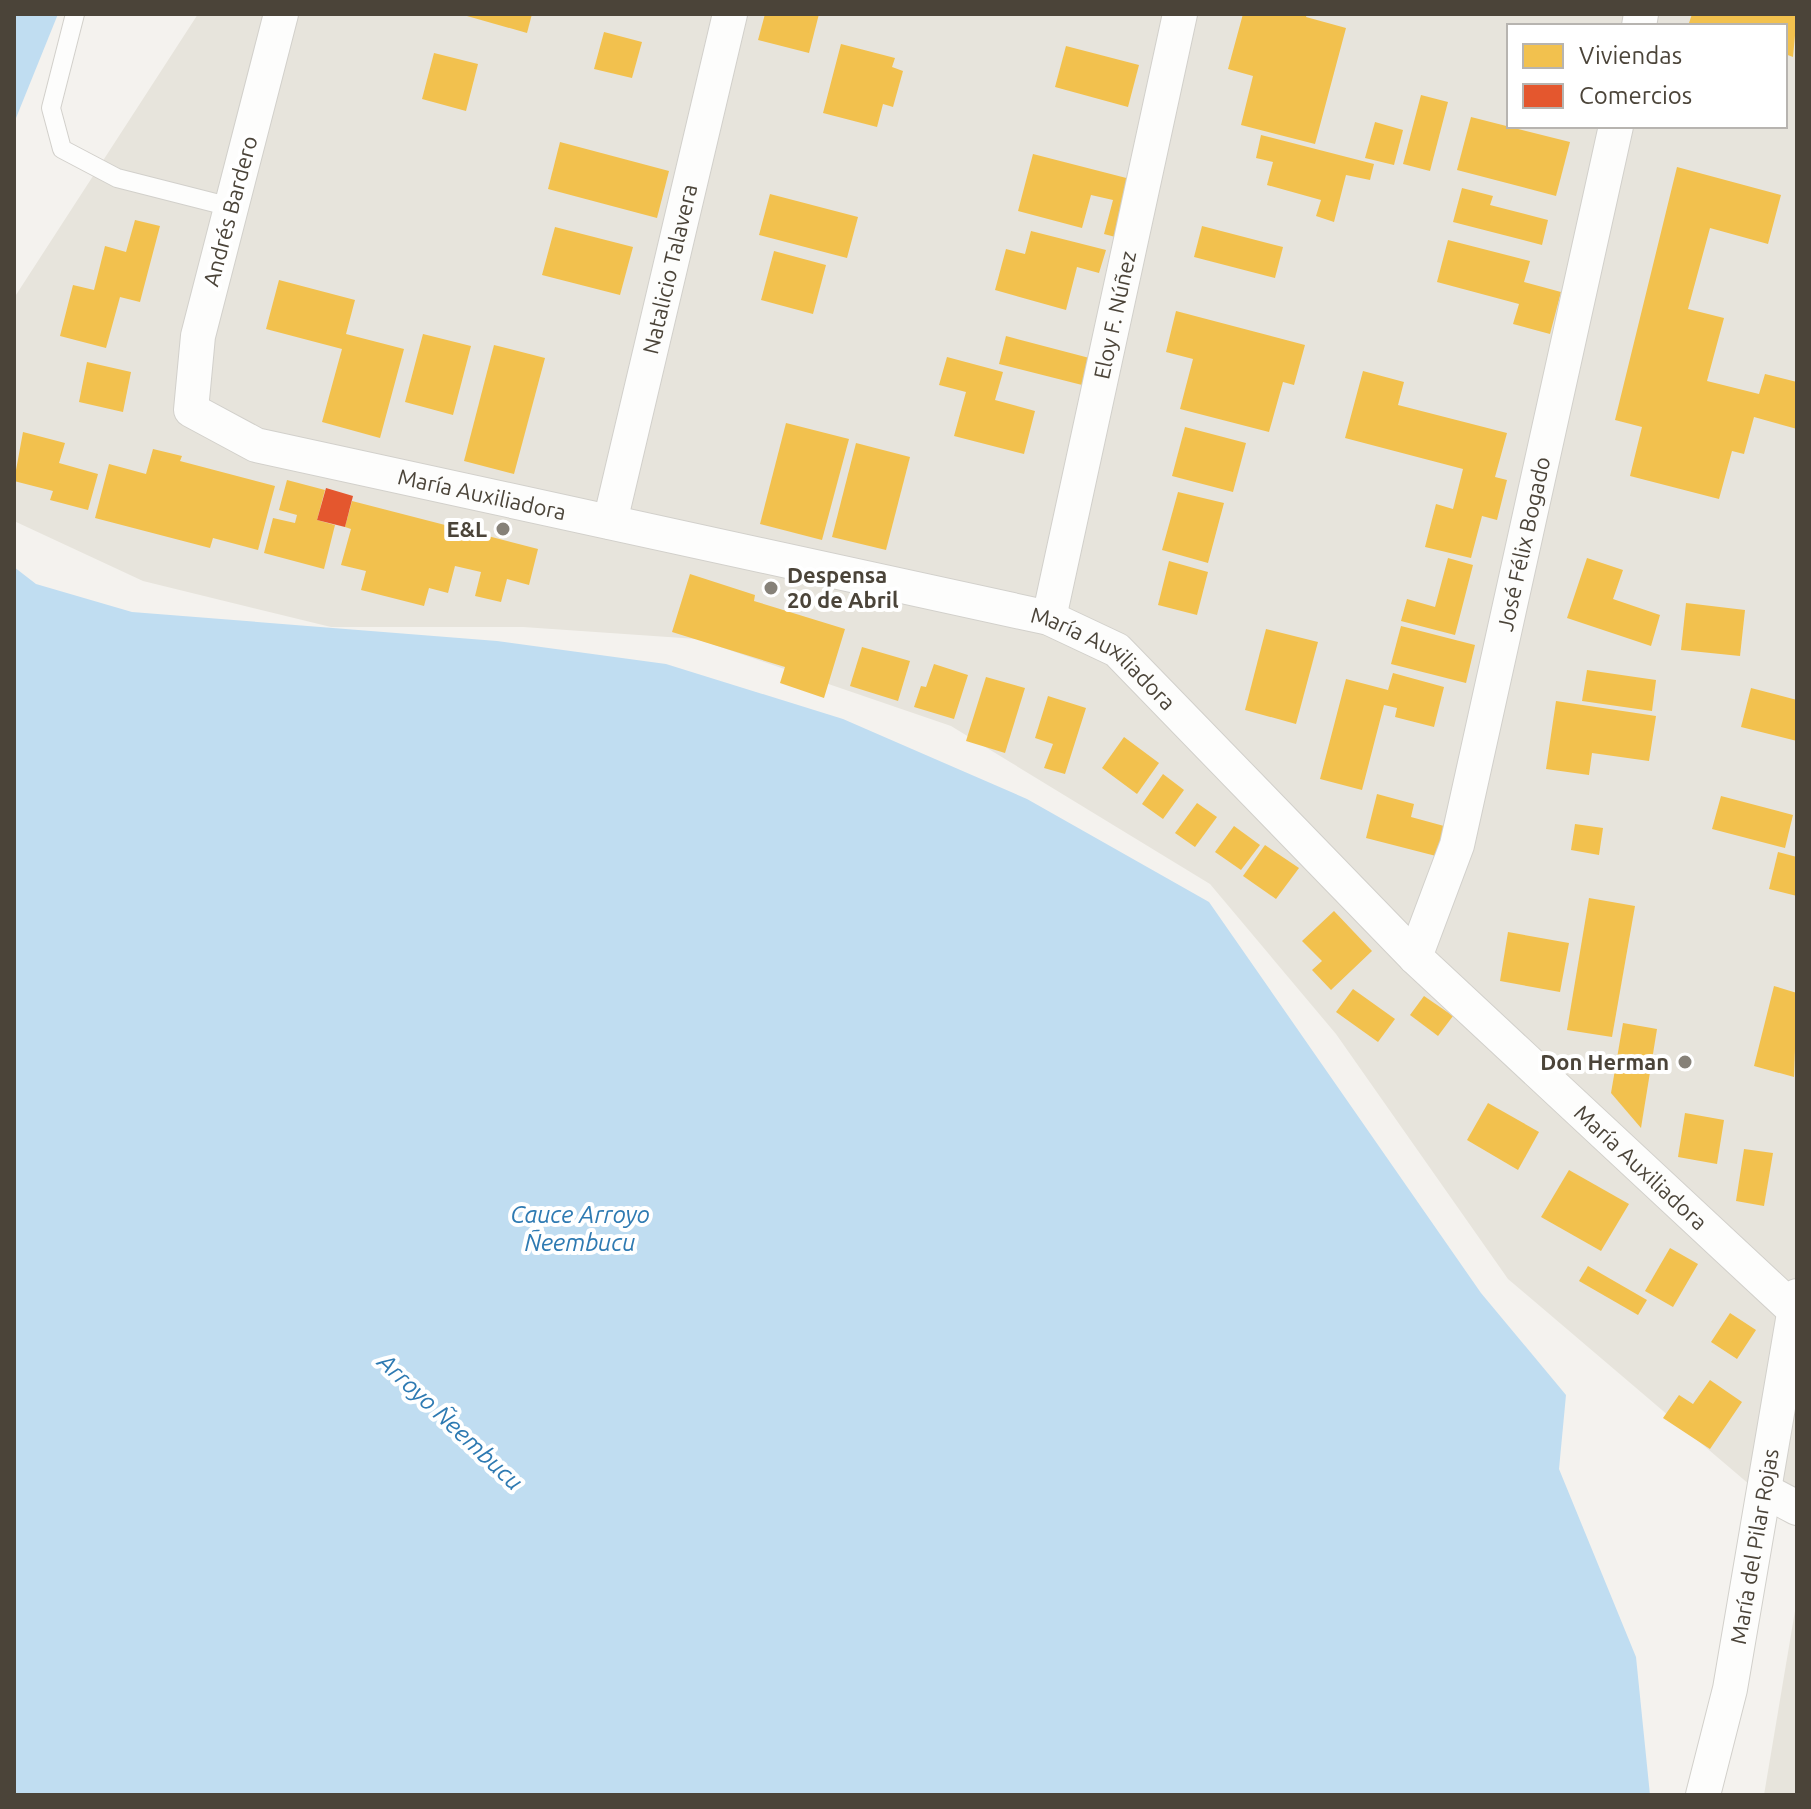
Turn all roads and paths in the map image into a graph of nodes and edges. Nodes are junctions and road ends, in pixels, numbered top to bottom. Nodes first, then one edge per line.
1 (75, 14) edge
2 (281, 14) edge
3 (730, 14) edge
4 (1180, 14) edge
5 (1616, 128) edge
6 (231, 207) junction
7 (191, 410) joint
8 (610, 522) junction
9 (1049, 618) junction
10 (1415, 957) junction
11 (1795, 1303) edge
12 (1765, 1491) junction
13 (1797, 1508) edge
14 (1703, 1795) edge

1 - 6 lane
2 - 6 street, Andrés Bardero
3 - 8 street, Natalicio Talavera
4 - 9 street, Eloy F. Núñez
5 - 10 street, José Félix Bogado
6 - 7 street, Andrés Bardero
7 - 8 street, María Auxiliadora
8 - 9 street, María Auxiliadora
9 - 10 street, María Auxiliadora
10 - 11 street, María Auxiliadora
11 - 12 street, María del Pilar Rojas
12 - 13 street
12 - 14 street, María del Pilar Rojas

